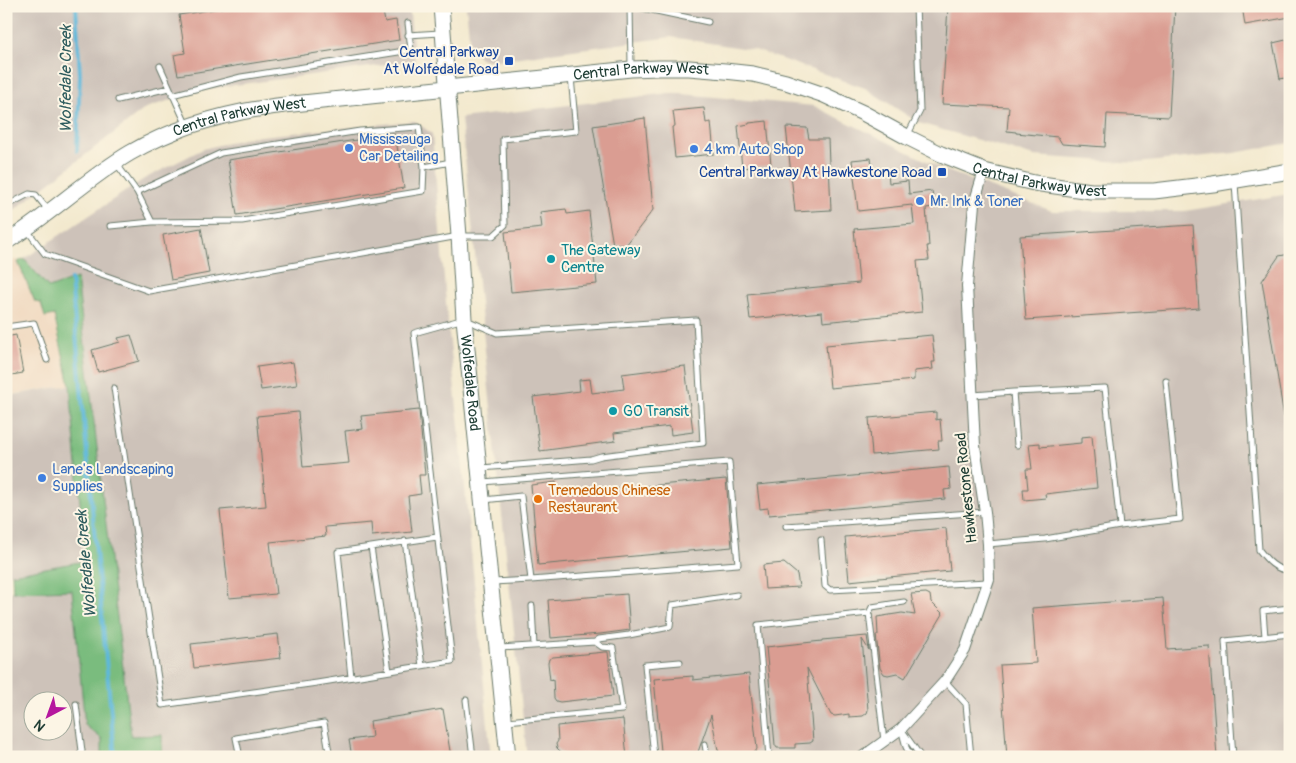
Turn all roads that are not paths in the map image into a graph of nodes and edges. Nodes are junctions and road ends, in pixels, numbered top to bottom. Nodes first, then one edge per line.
1 (441, 6) edge
2 (632, 6) edge
3 (916, 6) edge
4 (708, 22) dead end
5 (408, 23) dead end
6 (443, 33) junction
7 (408, 35) junction
8 (160, 66) dead end
9 (631, 70) junction
10 (570, 76) junction
11 (170, 88) junction
12 (448, 88) junction
13 (172, 95) junction
14 (118, 100) dead end
15 (187, 127) junction
16 (907, 137) junction
17 (454, 162) junction
18 (116, 163) junction
19 (424, 167) junction
20 (984, 171) junction
21 (1290, 171) edge
22 (1235, 180) junction
23 (137, 192) junction
24 (6, 206) edge
25 (50, 212) junction
26 (152, 222) junction
27 (110, 226) dead end
28 (26, 230) junction
29 (460, 236) junction
30 (6, 242) edge
31 (464, 319) junction
32 (6, 327) edge
33 (47, 360) dead end
34 (1166, 381) dead end
35 (114, 388) dead end
36 (1013, 392) junction
37 (973, 395) junction
38 (1017, 445) dead end
39 (480, 475) junction
40 (482, 500) junction
41 (985, 512) junction
42 (786, 526) dead end
43 (1120, 526) junction
44 (437, 537) junction
45 (821, 540) dead end
46 (405, 542) junction
47 (988, 544) junction
48 (370, 547) junction
49 (1290, 570) edge
50 (531, 580) junction
51 (490, 582) junction
52 (989, 582) junction
53 (737, 595) dead end
54 (904, 602) dead end
55 (532, 606) dead end
56 (1290, 608) edge
57 (869, 613) junction
58 (1290, 634) edge
59 (1264, 637) junction
60 (595, 642) junction
61 (534, 646) junction
62 (497, 648) junction
63 (680, 662) dead end
64 (422, 666) junction
65 (389, 671) junction
66 (352, 678) junction
67 (945, 682) junction
68 (466, 700) dead end
69 (76, 704) dead end
70 (504, 721) junction
71 (901, 729) junction
72 (884, 741) junction
73 (705, 744) dead end
74 (78, 757) edge
75 (240, 757) edge
76 (330, 757) edge
77 (472, 757) edge
78 (508, 757) edge
79 (654, 757) edge
80 (707, 757) edge
81 (769, 757) edge
82 (862, 757) edge
83 (911, 757) edge
84 (921, 757) edge
85 (971, 757) edge
86 (1234, 757) edge

1 - 6 street, Wolfedale Road
2 - 4 lane
2 - 9 lane
3 - 16 lane
5 - 7 lane
6 - 7 lane
6 - 12 street, Wolfedale Road
7 - 13 lane
8 - 11 lane
9 - 10 street, Central Parkway West
9 - 16 street, Central Parkway West
10 - 12 street, Central Parkway West
10 - 29 lane
11 - 13 lane
11 - 14 lane
12 - 15 street, Central Parkway West
12 - 17 street, Wolfedale Road
13 - 15 lane
15 - 18 street, Central Parkway West
16 - 20 street, Central Parkway West
17 - 19 lane
17 - 29 street, Wolfedale Road
18 - 23 lane
18 - 25 street, Central Parkway West
19 - 23 lane
19 - 26 lane
20 - 22 street, Central Parkway West
20 - 37 street, Hawkestone Road
21 - 22 street, Central Parkway West
22 - 49 lane
23 - 26 lane
24 - 25 lane
25 - 28 street, Central Parkway West
26 - 27 lane
28 - 29 lane
28 - 30 street, Central Parkway West
29 - 31 street, Wolfedale Road
31 - 39 street, Wolfedale Road
31 - 39 lane
31 - 44 lane
32 - 33 lane
34 - 43 lane
35 - 66 lane
36 - 37 lane
36 - 38 lane
36 - 43 lane
37 - 41 street, Hawkestone Road
39 - 40 street, Wolfedale Road
39 - 50 lane
40 - 50 lane
40 - 51 street, Wolfedale Road
41 - 42 lane
41 - 47 street, Hawkestone Road
43 - 47 lane
44 - 46 lane
44 - 64 lane
45 - 52 lane
46 - 48 lane
46 - 64 lane
47 - 52 street, Hawkestone Road
48 - 65 lane
48 - 66 lane
50 - 51 lane
51 - 62 street, Wolfedale Road
52 - 67 street, Hawkestone Road
53 - 60 lane
54 - 57 lane
55 - 61 lane
56 - 59 lane
57 - 72 lane
57 - 81 lane
58 - 59 lane
59 - 86 lane
60 - 61 lane
60 - 70 lane
61 - 62 lane
62 - 70 street, Wolfedale Road
63 - 79 lane
64 - 65 lane
65 - 66 lane
67 - 71 street, Hawkestone Road
67 - 85 lane
68 - 77 lane
69 - 74 lane
70 - 78 street, Wolfedale Road
71 - 72 street, Hawkestone Road
71 - 83 lane
71 - 84 lane
72 - 82 street, Hawkestone Road
73 - 80 lane
75 - 76 lane

